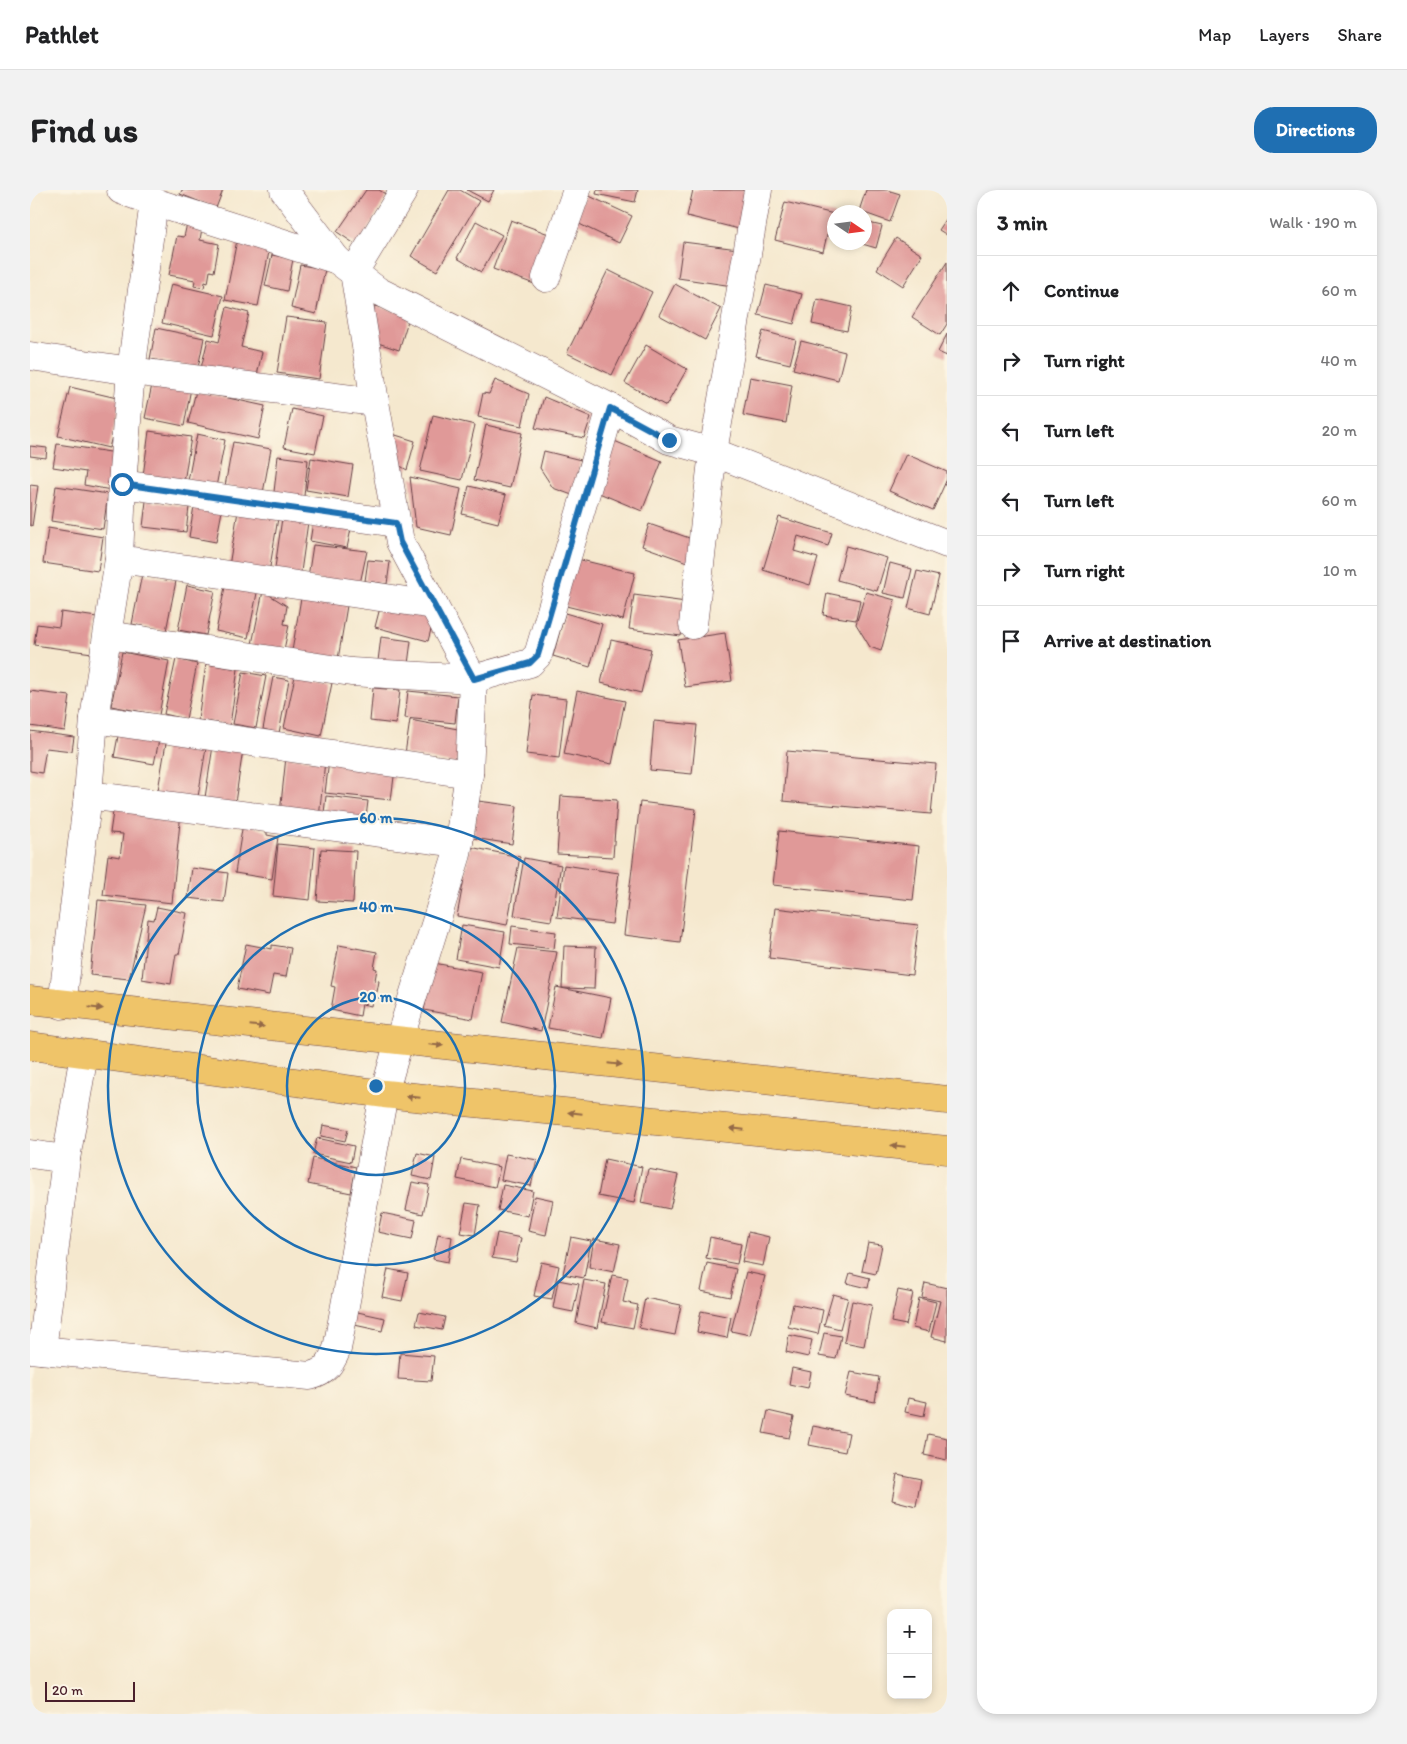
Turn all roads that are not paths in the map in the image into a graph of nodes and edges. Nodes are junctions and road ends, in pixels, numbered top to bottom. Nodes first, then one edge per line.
1 (121, 190) edge
2 (284, 190) edge
3 (404, 190) edge
4 (577, 190) edge
5 (758, 190) edge
6 (154, 202) junction
7 (345, 266) junction
8 (546, 278) dead end
9 (30, 356) edge
10 (131, 371) junction
11 (375, 402) junction
12 (610, 408) junction
13 (713, 452) junction
14 (122, 484) junction
15 (396, 523) junction
16 (947, 544) edge
17 (119, 559) junction
18 (434, 605) junction
19 (693, 624) dead end
20 (108, 635) junction
21 (474, 679) junction
22 (94, 719) junction
23 (469, 774) junction
24 (88, 795) junction
25 (459, 843) junction
26 (30, 1000) edge
27 (62, 1004) junction
28 (399, 1041) junction
29 (30, 1046) edge
30 (84, 1054) junction
31 (384, 1094) junction
32 (947, 1100) edge
33 (947, 1150) edge
34 (30, 1154) edge
35 (66, 1159) junction
36 (36, 1349) edge

1 - 6 street
2 - 7 street
3 - 7 street
4 - 8 street
5 - 13 street
6 - 7 street
6 - 10 street
7 - 11 street
7 - 12 street
9 - 10 street
10 - 11 street
10 - 14 street
11 - 15 street
12 - 13 street
12 - 21 street
13 - 16 street
13 - 19 street
14 - 15 street
14 - 17 street
15 - 18 street
17 - 18 street
17 - 20 street
18 - 21 street
20 - 21 street
20 - 22 street
21 - 23 street
22 - 23 street
22 - 24 street
23 - 25 street
24 - 25 street
24 - 27 street
25 - 28 street
26 - 27 main road
27 -> 28 main road
28 - 31 street
28 -> 32 main road
29 - 30 main road
30 - 31 main road
30 - 35 street
33 -> 31 main road
31 - 36 street
34 - 35 street
35 - 36 street

